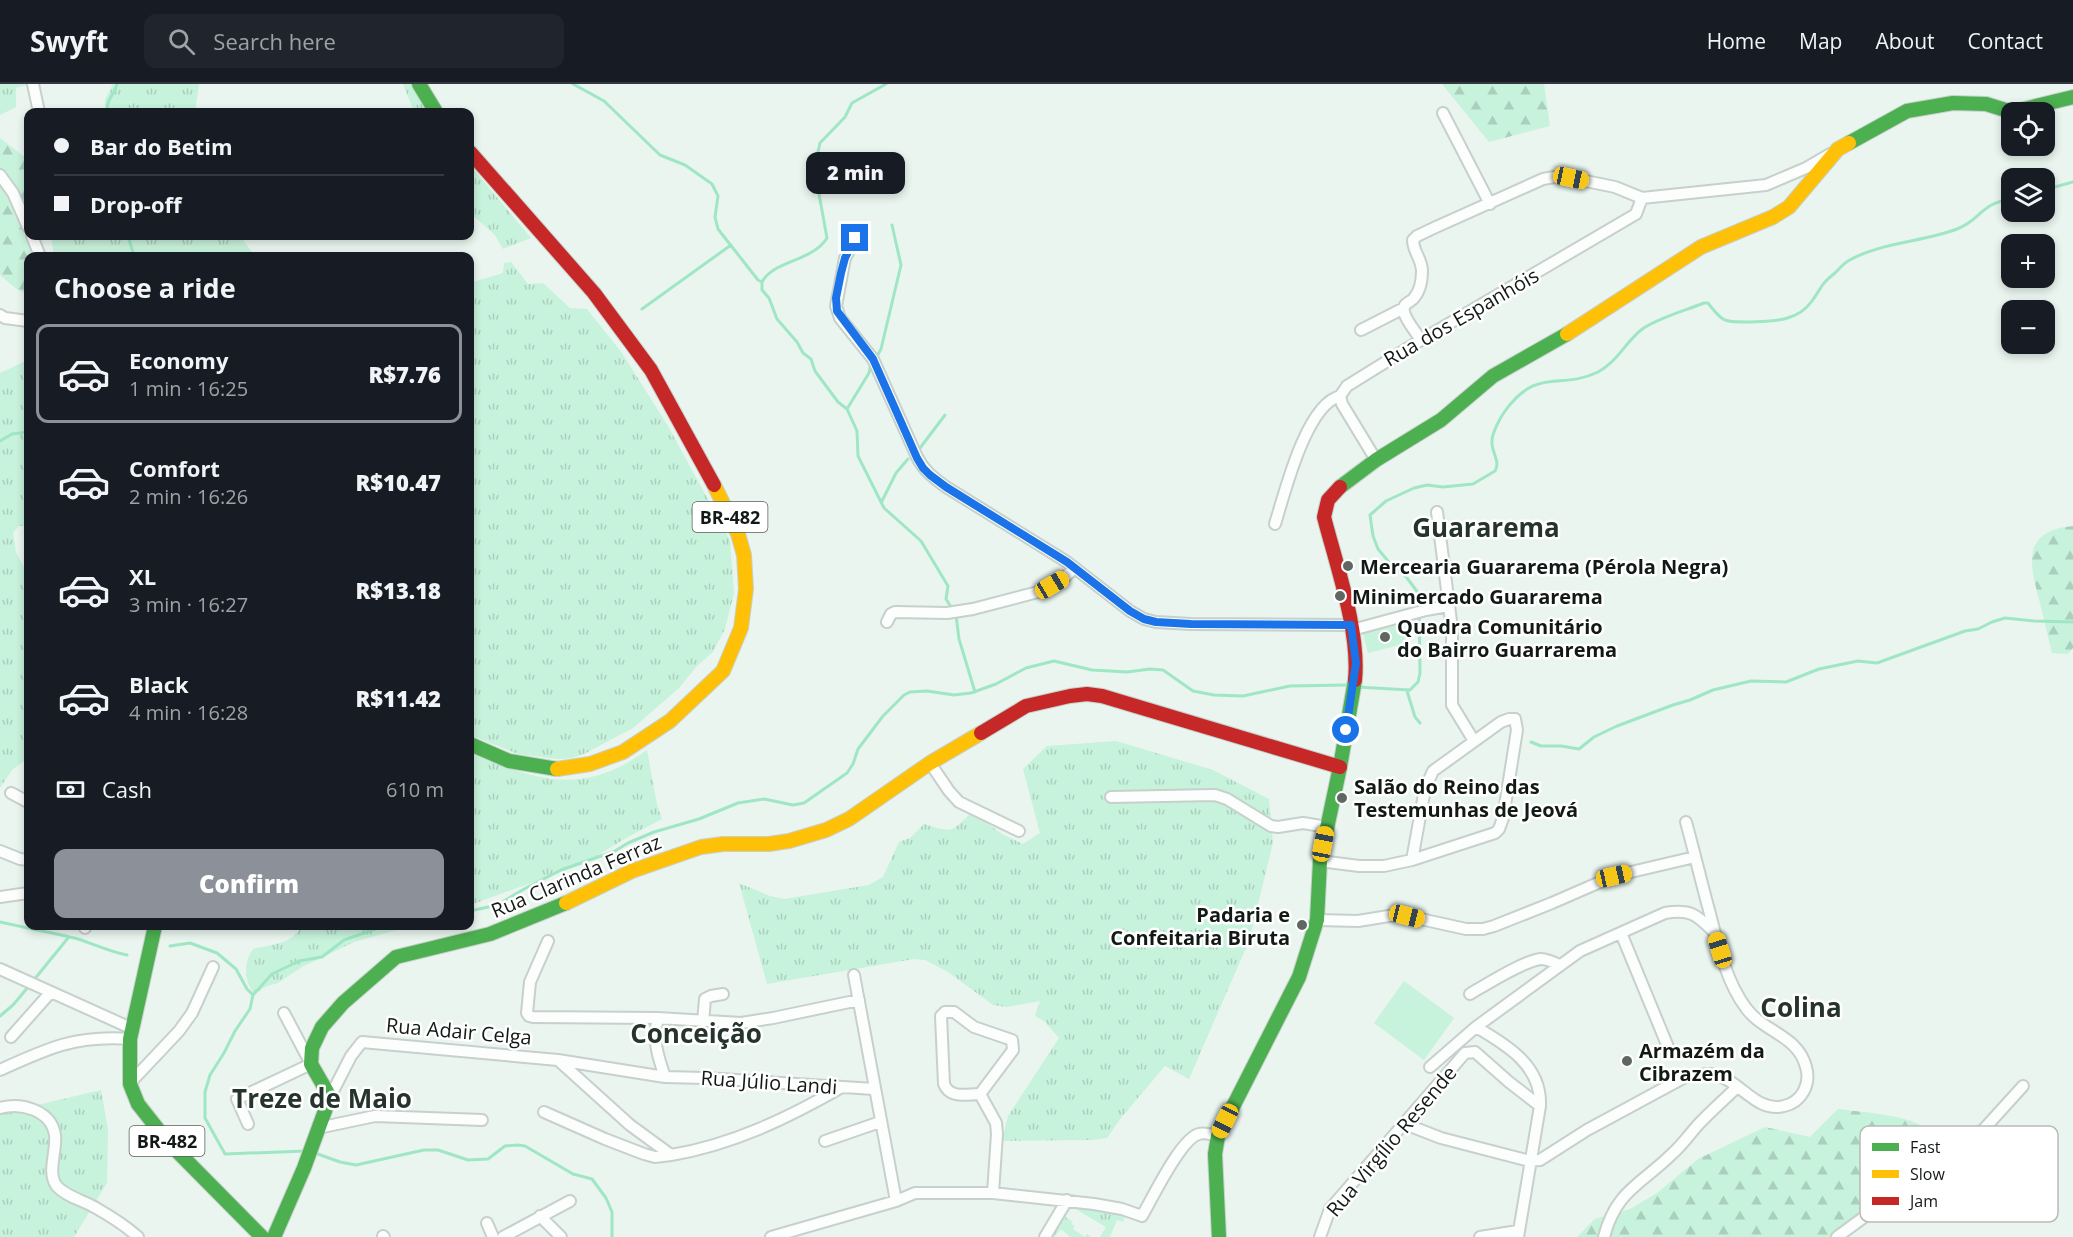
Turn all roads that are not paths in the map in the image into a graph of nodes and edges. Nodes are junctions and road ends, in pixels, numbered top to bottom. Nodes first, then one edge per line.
1 (33, 84) edge
2 (418, 84) edge
3 (2073, 97) edge
4 (38, 108) edge
5 (433, 108) edge
6 (1443, 113) dead end
7 (1838, 149) junction
8 (474, 157) edge
9 (0, 175) edge
10 (1642, 198) junction
11 (1490, 204) junction
12 (24, 218) edge
13 (861, 230) dead end
14 (1404, 308) junction
15 (0, 315) edge
16 (24, 320) edge
17 (1361, 330) dead end
18 (1421, 340) junction
19 (1340, 396) junction
20 (1376, 460) junction
21 (1437, 512) dead end
22 (1275, 524) dead end
23 (1074, 568) junction
24 (1448, 606) junction
25 (887, 622) dead end
26 (1352, 628) junction
27 (1474, 741) junction
28 (474, 746) edge
29 (930, 763) junction
30 (1340, 767) junction
31 (11, 793) dead end
32 (1111, 797) dead end
33 (24, 800) edge
34 (1686, 822) dead end
35 (1327, 827) junction
36 (1019, 831) dead end
37 (0, 851) edge
38 (1695, 857) junction
39 (24, 860) edge
40 (1412, 860) junction
41 (1320, 861) junction
42 (24, 894) edge
43 (0, 897) edge
44 (1317, 920) junction
45 (154, 930) edge
46 (1622, 933) junction
47 (1715, 934) junction
48 (548, 941) dead end
49 (1559, 964) junction
50 (213, 967) dead end
51 (0, 969) edge
52 (854, 975) dead end
53 (50, 993) junction
54 (723, 994) dead end
55 (1470, 994) dead end
56 (859, 1000) junction
57 (284, 1013) dead end
58 (658, 1018) junction
59 (703, 1022) junction
60 (1476, 1027) junction
61 (133, 1029) junction
62 (10, 1037) dead end
63 (1668, 1047) dead end
64 (558, 1059) junction
65 (311, 1064) junction
66 (1430, 1067) dead end
67 (0, 1070) edge
68 (664, 1077) junction
69 (129, 1084) junction
70 (2023, 1086) dead end
71 (842, 1087) junction
72 (1737, 1087) junction
73 (874, 1089) junction
74 (980, 1094) junction
75 (330, 1097) junction
76 (1540, 1106) junction
77 (0, 1107) edge
78 (544, 1112) dead end
79 (482, 1120) dead end
80 (880, 1122) junction
81 (248, 1124) dead end
82 (1405, 1124) junction
83 (1987, 1126) edge
84 (318, 1128) junction
85 (1218, 1136) junction
86 (825, 1141) dead end
87 (671, 1155) junction
88 (1530, 1161) junction
89 (993, 1193) junction
90 (1067, 1200) junction
91 (570, 1201) dead end
92 (896, 1201) junction
93 (540, 1216) junction
94 (1860, 1220) edge
95 (487, 1224) dead end
96 (1512, 1234) edge
97 (138, 1237) edge
98 (262, 1237) edge
99 (274, 1237) edge
100 (493, 1237) edge
101 (503, 1237) edge
102 (561, 1237) edge
103 (771, 1237) edge
104 (1045, 1237) edge
105 (1219, 1237) edge
106 (1320, 1237) edge
107 (1480, 1237) edge
108 (1604, 1237) edge
109 (1837, 1237) edge

1 - 4 street
2 - 5 main road
3 - 7 main road
6 - 11 street
7 - 10 street
7 - 20 main road
8 - 28 main road, BR-482
9 - 12 street
10 - 11 street
10 - 18 street, Rua dos Espanhóis
11 - 14 street
13 - 23 street
14 - 17 street
14 - 18 street
15 - 16 street
18 - 19 street, Rua dos Espanhóis
19 - 20 street
19 - 22 street, Rua dos Espanhóis
20 - 26 main road
21 - 24 street
23 - 25 street
23 - 26 street
24 - 26 street
24 - 27 street
26 - 30 main road
27 - 40 street
27 - 40 street
29 - 30 main road, Rua Clarinda Ferraz
29 - 36 street
29 - 65 main road, Rua Clarinda Ferraz
30 - 35 main road
31 - 33 street
32 - 35 street
34 - 38 street
35 - 41 main road
37 - 39 street
38 - 44 street
38 - 47 street
40 - 41 street
41 - 44 main road
42 - 43 street
44 - 85 main road
45 - 61 main road, BR-482
46 - 47 street
46 - 49 street
46 - 63 street
47 - 72 street
48 - 58 street
49 - 55 street
49 - 60 street
50 - 69 street
51 - 53 street
52 - 56 street
53 - 61 street
53 - 62 street
54 - 59 street
56 - 59 street
56 - 73 street
57 - 65 street
58 - 59 street
58 - 68 street
60 - 66 street
60 - 76 street
61 - 67 street
61 - 69 main road, BR-482
64 - 68 street, Rua Júlio Landi
64 - 75 street, Rua Adair Celga
64 - 87 street
65 - 75 main road
65 - 81 street
68 - 71 street, Rua Júlio Landi
69 - 98 main road, BR-482
70 - 83 street
71 - 73 street, Rua Júlio Landi
71 - 87 street
72 - 88 street
72 - 108 street
73 - 80 street
74 - 74 street
74 - 89 street
75 - 84 main road, Rua Adair Celga
76 - 82 street, Rua Virgílio Resende
76 - 88 street
77 - 97 street
78 - 87 street
79 - 84 street
80 - 86 street
80 - 92 street
82 - 88 street
82 - 106 street, Rua Virgílio Resende
84 - 99 main road, Rua Adair Celga
85 - 90 street
85 - 105 main road
88 - 96 street
89 - 90 street
89 - 92 street
90 - 104 street
91 - 93 street
92 - 103 street
93 - 101 street
93 - 102 street
94 - 109 street
95 - 100 street
96 - 107 street

